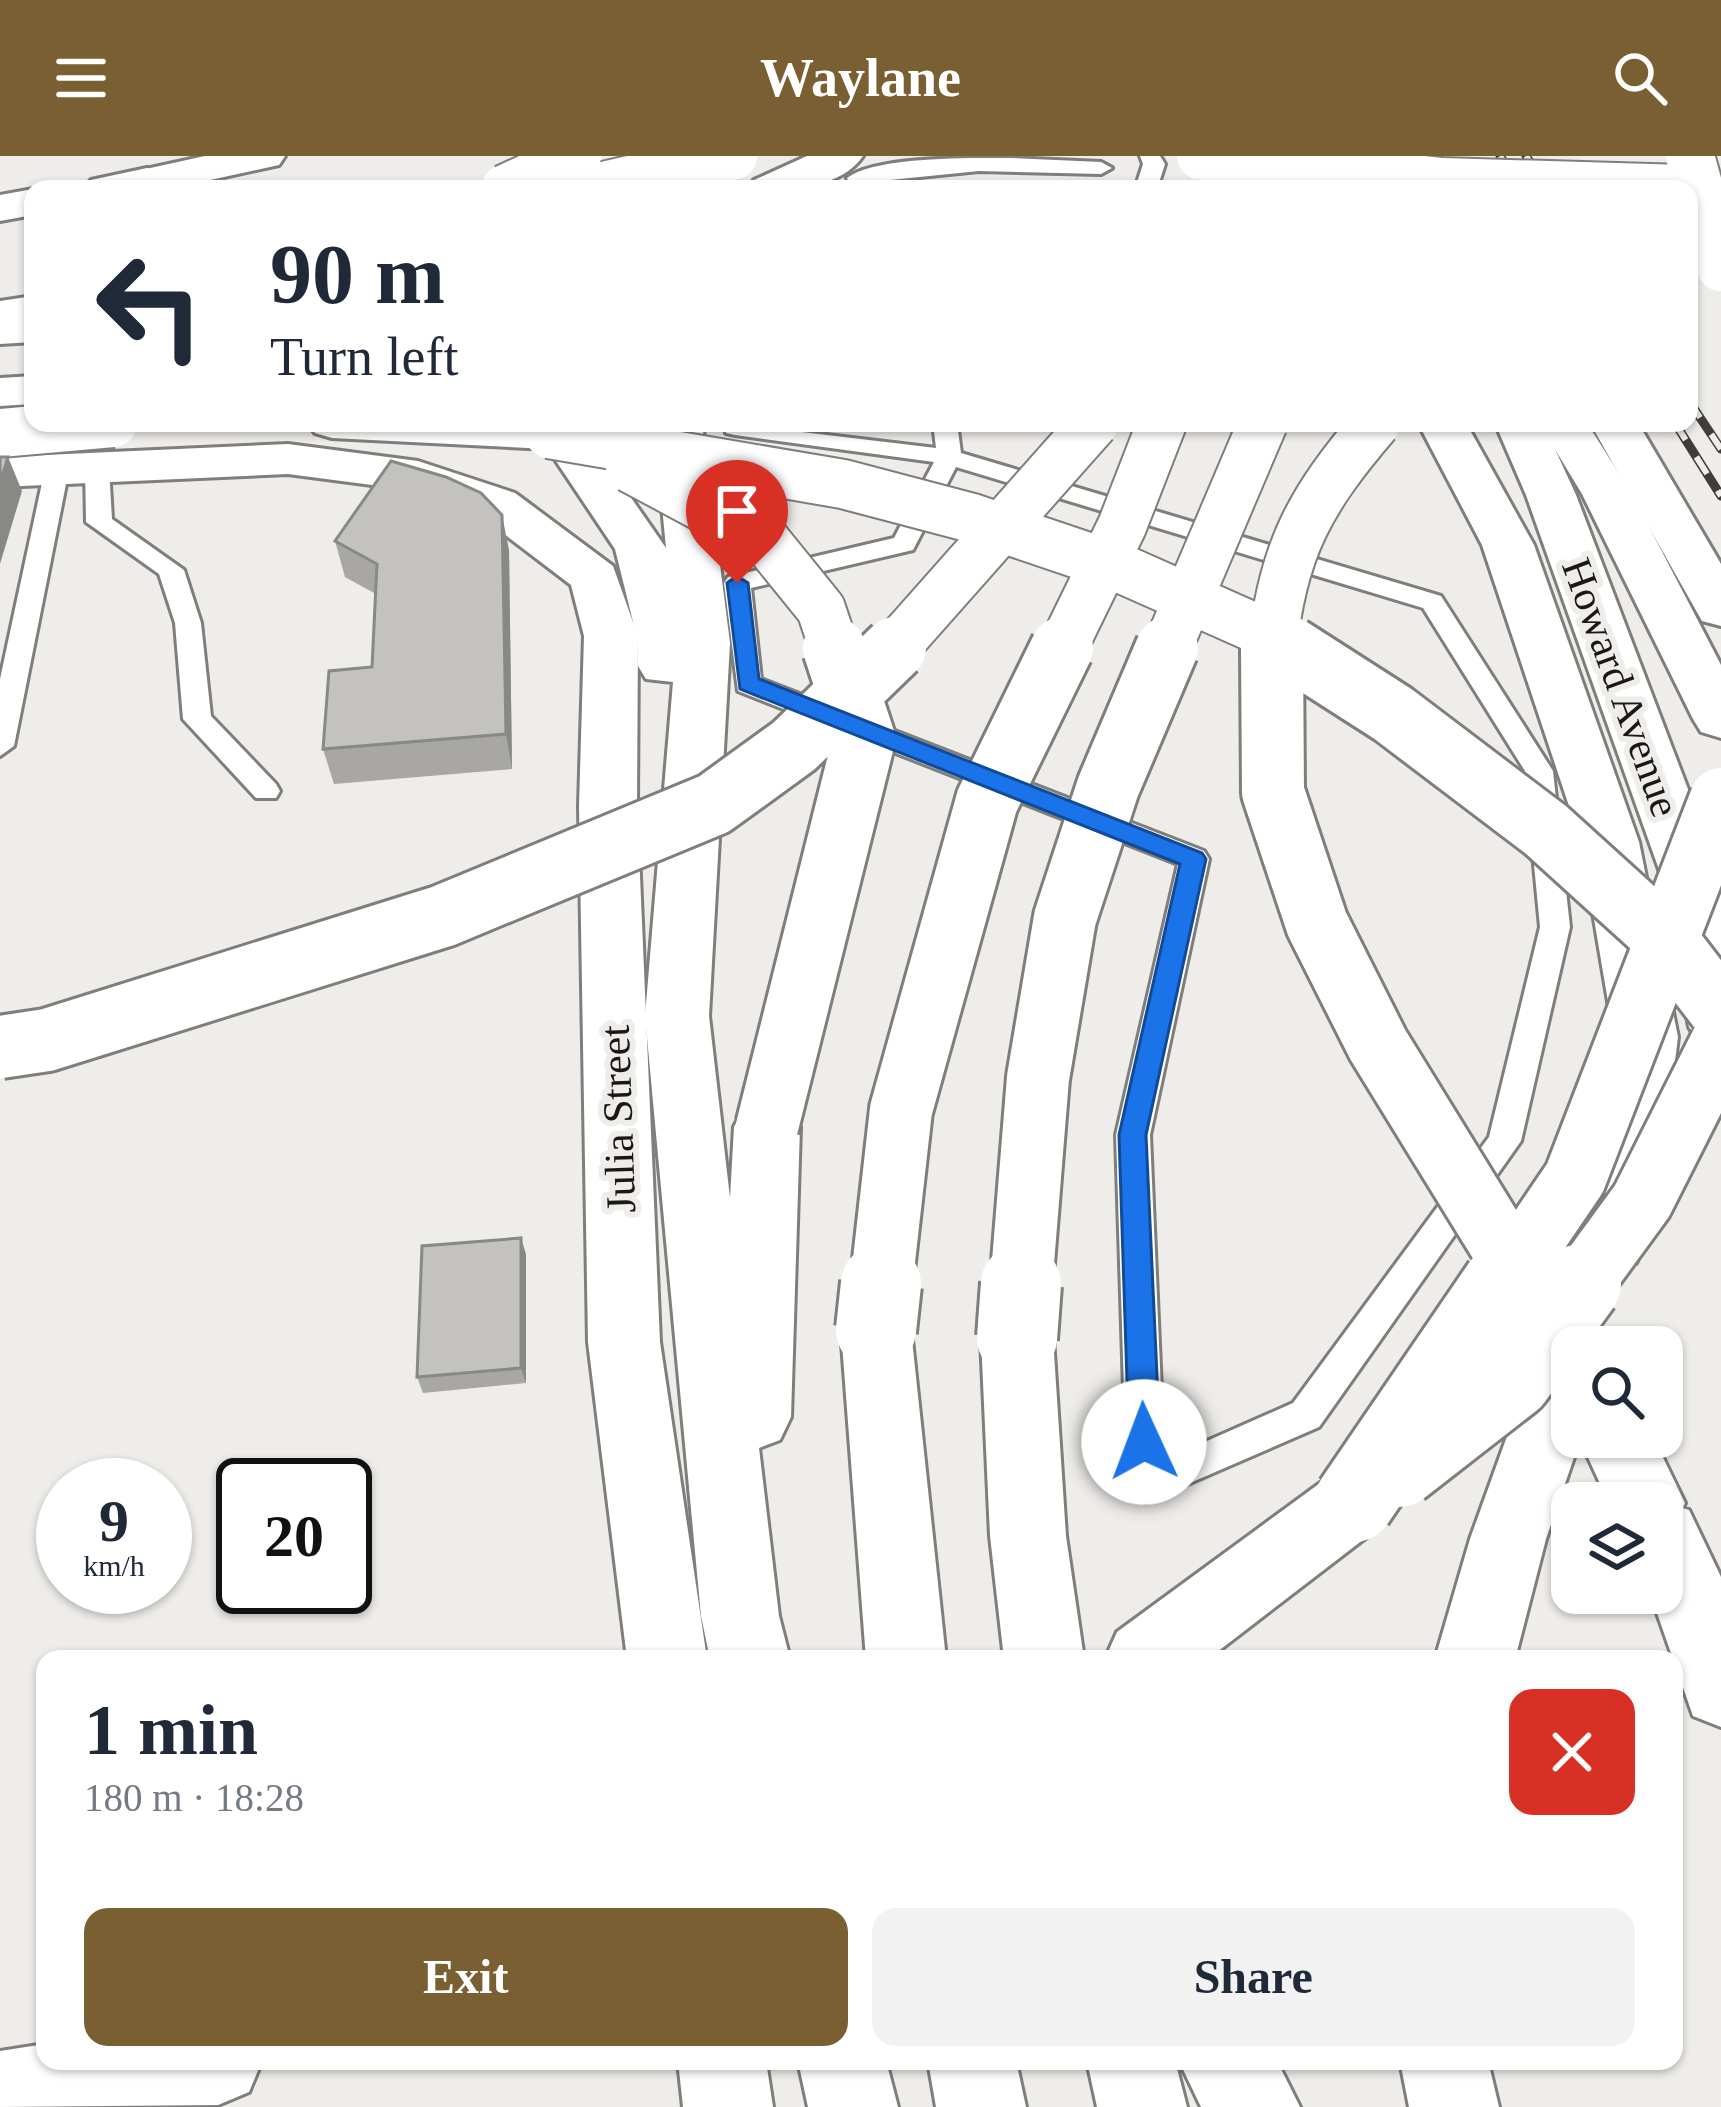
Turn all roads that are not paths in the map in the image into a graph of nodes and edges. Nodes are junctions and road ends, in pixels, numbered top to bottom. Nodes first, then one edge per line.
1 (264, 156) edge
2 (505, 156) edge
3 (721, 156) edge
4 (733, 156) edge
5 (842, 156) edge
6 (1201, 156) edge
7 (1352, 156) edge
8 (1420, 156) edge
9 (1101, 168) dead end
10 (568, 175) edge
11 (159, 180) edge
12 (677, 180) edge
13 (789, 180) edge
14 (859, 180) edge
15 (1371, 180) edge
16 (1382, 180) edge
17 (1448, 180) edge
18 (1698, 219) edge
19 (1703, 258) edge
20 (555, 432) edge
21 (560, 432) edge
22 (573, 432) edge
23 (707, 432) edge
24 (752, 432) edge
25 (946, 432) edge
26 (1086, 432) edge
27 (1159, 432) edge
28 (1259, 432) edge
29 (1368, 432) edge
30 (1447, 432) edge
31 (1523, 432) edge
32 (1568, 432) edge
33 (1619, 432) edge
34 (0, 434) edge
35 (93, 446) edge
36 (949, 458) junction
37 (0, 472) edge
38 (1721, 609) edge
39 (1721, 719) edge
40 (0, 746) edge
41 (266, 791) dead end
42 (1721, 799) edge
43 (686, 885) junction
44 (1721, 1011) edge
45 (1721, 1027) edge
46 (1721, 1044) edge
47 (0, 1047) edge
48 (1552, 1326) edge
49 (1582, 1326) edge
50 (1551, 1417) edge
51 (1354, 1502) junction
52 (1683, 1579) edge
53 (745, 1638) edge
54 (666, 1650) edge
55 (905, 1650) edge
56 (1043, 1650) edge
57 (1157, 1650) edge
58 (1477, 1650) edge
59 (1721, 1688) edge
60 (162, 2070) edge
61 (723, 2070) edge
62 (844, 2070) edge
63 (974, 2070) edge
64 (1133, 2070) edge
65 (1229, 2070) edge
66 (1446, 2070) edge
67 (0, 2096) edge
68 (728, 2107) edge
69 (853, 2107) edge
70 (981, 2107) edge
71 (1142, 2107) edge
72 (1255, 2107) edge
73 (1454, 2107) edge

1 - 11 main road
2 - 10 main road
3 - 12 lane
4 - 10 main road, bridge
5 - 13 main road
6 - 16 main road, bridge
7 - 15 main road
8 - 17 main road
9 - 14 lane
18 - 19 main road, bridge
20 - 43 main road
21 - 53 main road, bridge
22 - 44 main road, bridge
23 - 43 main road
24 - 36 lane
25 - 36 lane
26 - 47 main road, bridge
27 - 55 main road, bridge
28 - 56 main road, bridge
29 - 48 main road, bridge
30 - 49 main road
31 - 45 main road, Howard Avenue
32 - 39 main road
33 - 38 main road
34 - 35 main road, bridge
35 - 37 main road
35 - 40 lane
35 - 41 lane
35 - 54 main road, Julia Street
36 - 36 lane
42 - 51 main road, bridge
43 - 53 main road
46 - 51 main road, bridge
50 - 58 main road
51 - 57 main road
52 - 59 main road
60 - 67 main road
61 - 68 main road
62 - 69 main road
63 - 70 main road
64 - 71 main road
65 - 72 main road
66 - 73 main road

